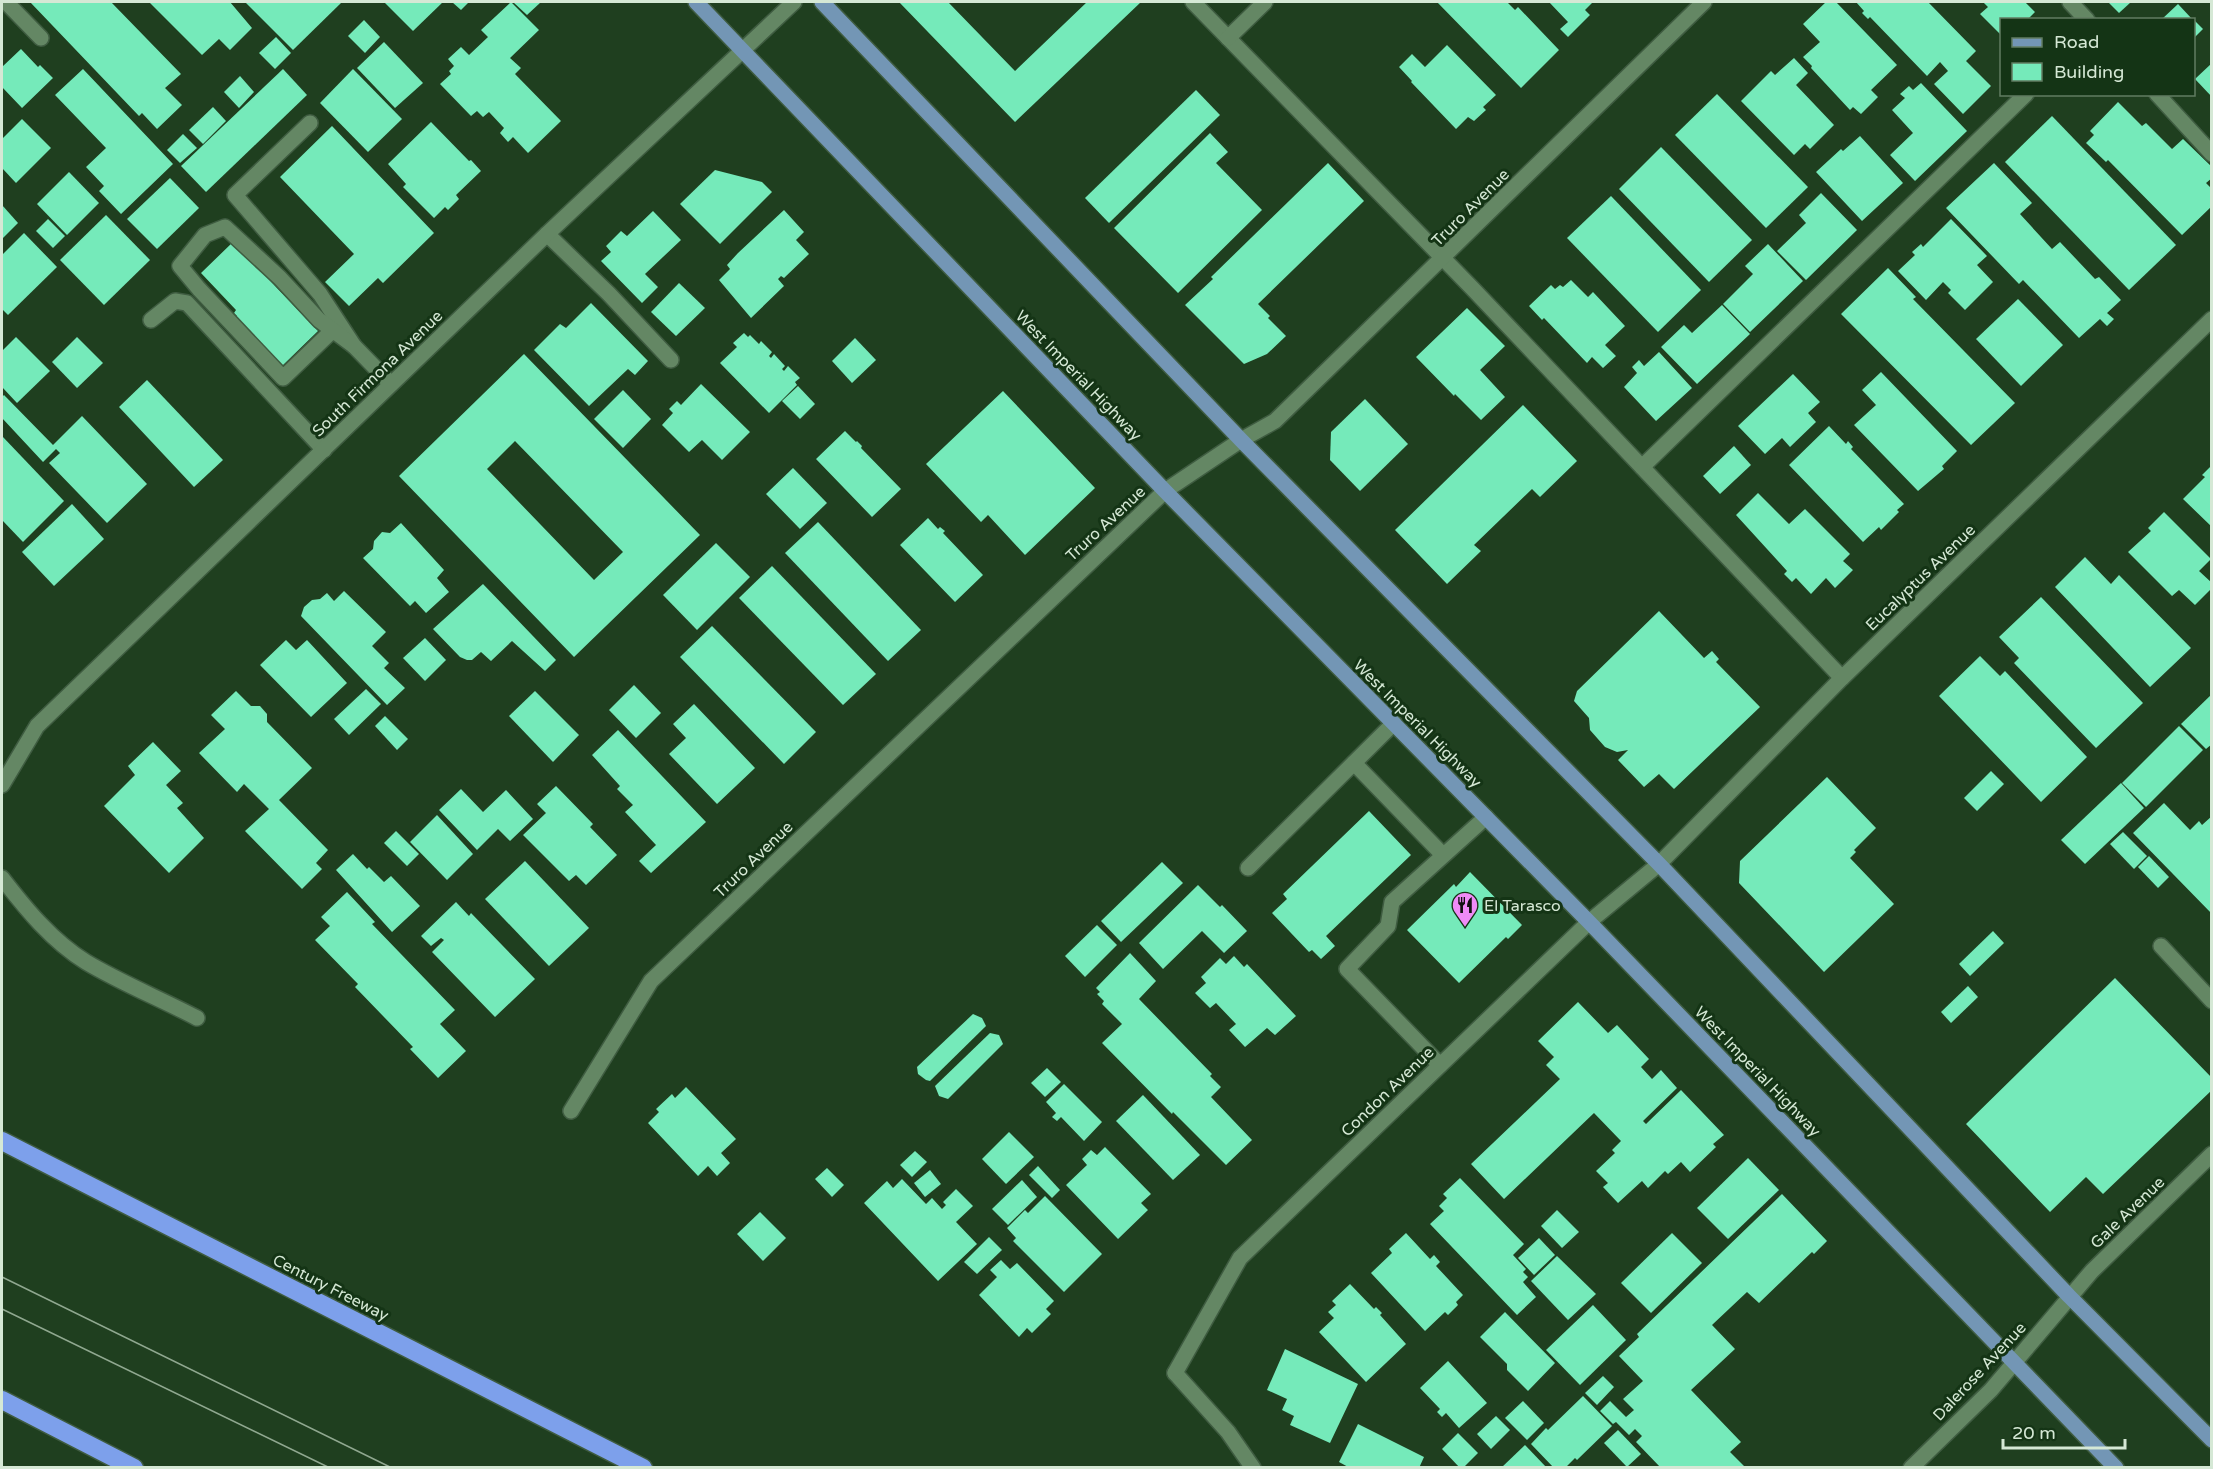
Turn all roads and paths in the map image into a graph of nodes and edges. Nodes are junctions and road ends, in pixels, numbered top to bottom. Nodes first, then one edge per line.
1 (6, 2) edge
2 (696, 2) edge
3 (794, 2) edge
4 (822, 2) edge
5 (1193, 2) edge
6 (1265, 2) edge
7 (1704, 2) edge
8 (2070, 2) edge
9 (2085, 18) edge
10 (41, 38) dead end
11 (1228, 38) junction
12 (744, 50) junction
13 (2024, 96) edge
14 (2159, 96) edge
15 (310, 123) dead end
16 (2211, 154) edge
17 (547, 234) junction
18 (1444, 258) junction
19 (2211, 319) edge
20 (151, 320) dead end
21 (333, 330) junction
22 (354, 346) junction
23 (671, 360) dead end
24 (391, 384) junction
25 (1241, 440) junction
26 (324, 450) junction
27 (1642, 466) junction
28 (1165, 491) junction
29 (1842, 678) junction
30 (1394, 723) junction
31 (1354, 763) junction
32 (2, 785) edge
33 (1485, 817) junction
34 (1443, 855) junction
35 (1659, 864) junction
36 (1248, 868) dead end
37 (2, 878) edge
38 (1589, 922) junction
39 (2161, 946) dead end
40 (2211, 1001) edge
41 (197, 1018) dead end
42 (1440, 1065) junction
43 (571, 1111) dead end
44 (2, 1141) edge
45 (2211, 1155) edge
46 (2069, 1296) junction
47 (2015, 1363) junction
48 (2, 1400) edge
49 (2211, 1440) edge
50 (2112, 1466) edge
51 (134, 1467) edge
52 (643, 1467) edge
53 (1254, 1467) edge
54 (1911, 1467) edge

1 - 10 street
2 - 12 main road, West Imperial Highway
3 - 12 street, South Firmona Avenue
4 - 25 main road
5 - 11 street
6 - 11 street
7 - 18 street, Truro Avenue
8 - 9 street
11 - 18 street
12 - 17 street, South Firmona Avenue
12 - 28 main road, West Imperial Highway
13 - 27 street
14 - 16 street
15 - 22 street
17 - 23 street
17 - 24 street, South Firmona Avenue
18 - 25 street, Truro Avenue
18 - 27 street
19 - 29 street, Eucalyptus Avenue
20 - 26 street
21 - 21 street
21 - 22 street
22 - 24 street
24 - 26 street, South Firmona Avenue
25 - 28 street, Truro Avenue
25 - 35 main road
26 - 32 street, South Firmona Avenue
27 - 29 street
28 - 30 main road, West Imperial Highway
28 - 43 street, Truro Avenue
29 - 35 street, Eucalyptus Avenue
30 - 31 street
30 - 33 main road, West Imperial Highway
31 - 34 street
31 - 36 street
33 - 34 street
33 - 38 main road, West Imperial Highway
34 - 42 street
35 - 38 street, Condon Avenue
35 - 46 main road
37 - 41 street
38 - 42 street, Condon Avenue
38 - 47 main road, West Imperial Highway
39 - 40 street
42 - 53 street, Condon Avenue
44 - 52 highway, Century Freeway
45 - 46 street, Gale Avenue
46 - 47 street, Dalerose Avenue
46 - 49 main road
47 - 50 main road, West Imperial Highway
47 - 54 street, Dalerose Avenue
48 - 51 highway

